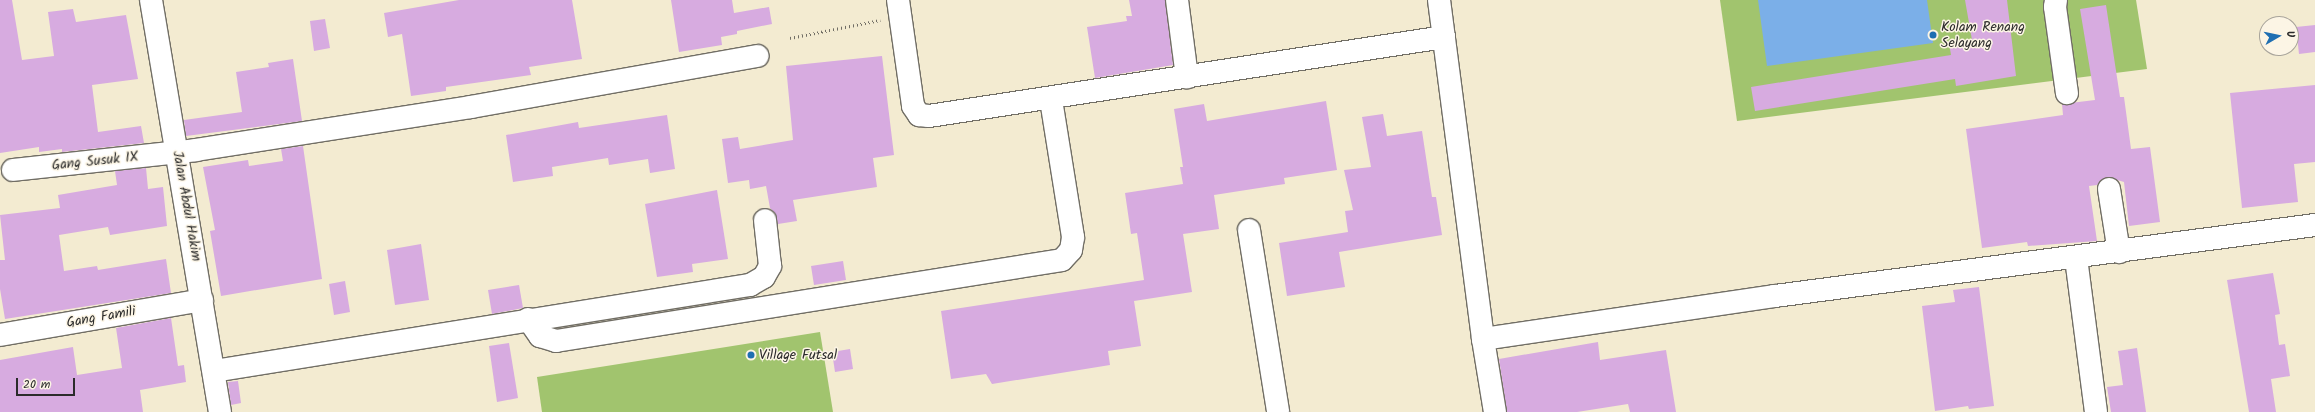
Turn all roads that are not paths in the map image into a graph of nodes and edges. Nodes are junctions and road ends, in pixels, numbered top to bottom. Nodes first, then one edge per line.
1 (1177, 0) edge
2 (1439, 0) edge
3 (2056, 0) edge
4 (154, 1) edge
5 (899, 8) edge
6 (1444, 37) junction
7 (757, 56) dead end
8 (1187, 77) junction
9 (2067, 93) dead end
10 (1051, 99) junction
11 (178, 152) junction
12 (13, 170) dead end
13 (2109, 189) dead end
14 (765, 220) dead end
15 (2315, 225) edge
16 (1249, 230) dead end
17 (2119, 252) junction
18 (2076, 258) junction
19 (202, 300) junction
20 (528, 319) junction
21 (0, 335) edge
22 (1483, 339) junction
23 (214, 371) junction
24 (220, 412) edge
25 (1278, 412) edge
26 (1495, 412) edge
27 (2096, 412) edge

1 - 8 street
2 - 6 street
3 - 9 street
4 - 11 street, Jalan Abdul Hakim
5 - 10 street
6 - 8 street
6 - 22 street
7 - 11 street, Gang Susuk IX
8 - 10 street
10 - 20 street
11 - 12 street, Gang Susuk IX
11 - 19 street, Jalan Abdul Hakim
13 - 17 street
14 - 20 street
15 - 17 street
16 - 25 street
17 - 18 street
18 - 22 street
18 - 27 street
19 - 21 street, Gang Famili
19 - 23 street, Jalan Abdul Hakim
20 - 23 street
22 - 26 street
23 - 24 street, Jalan Abdul Hakim

